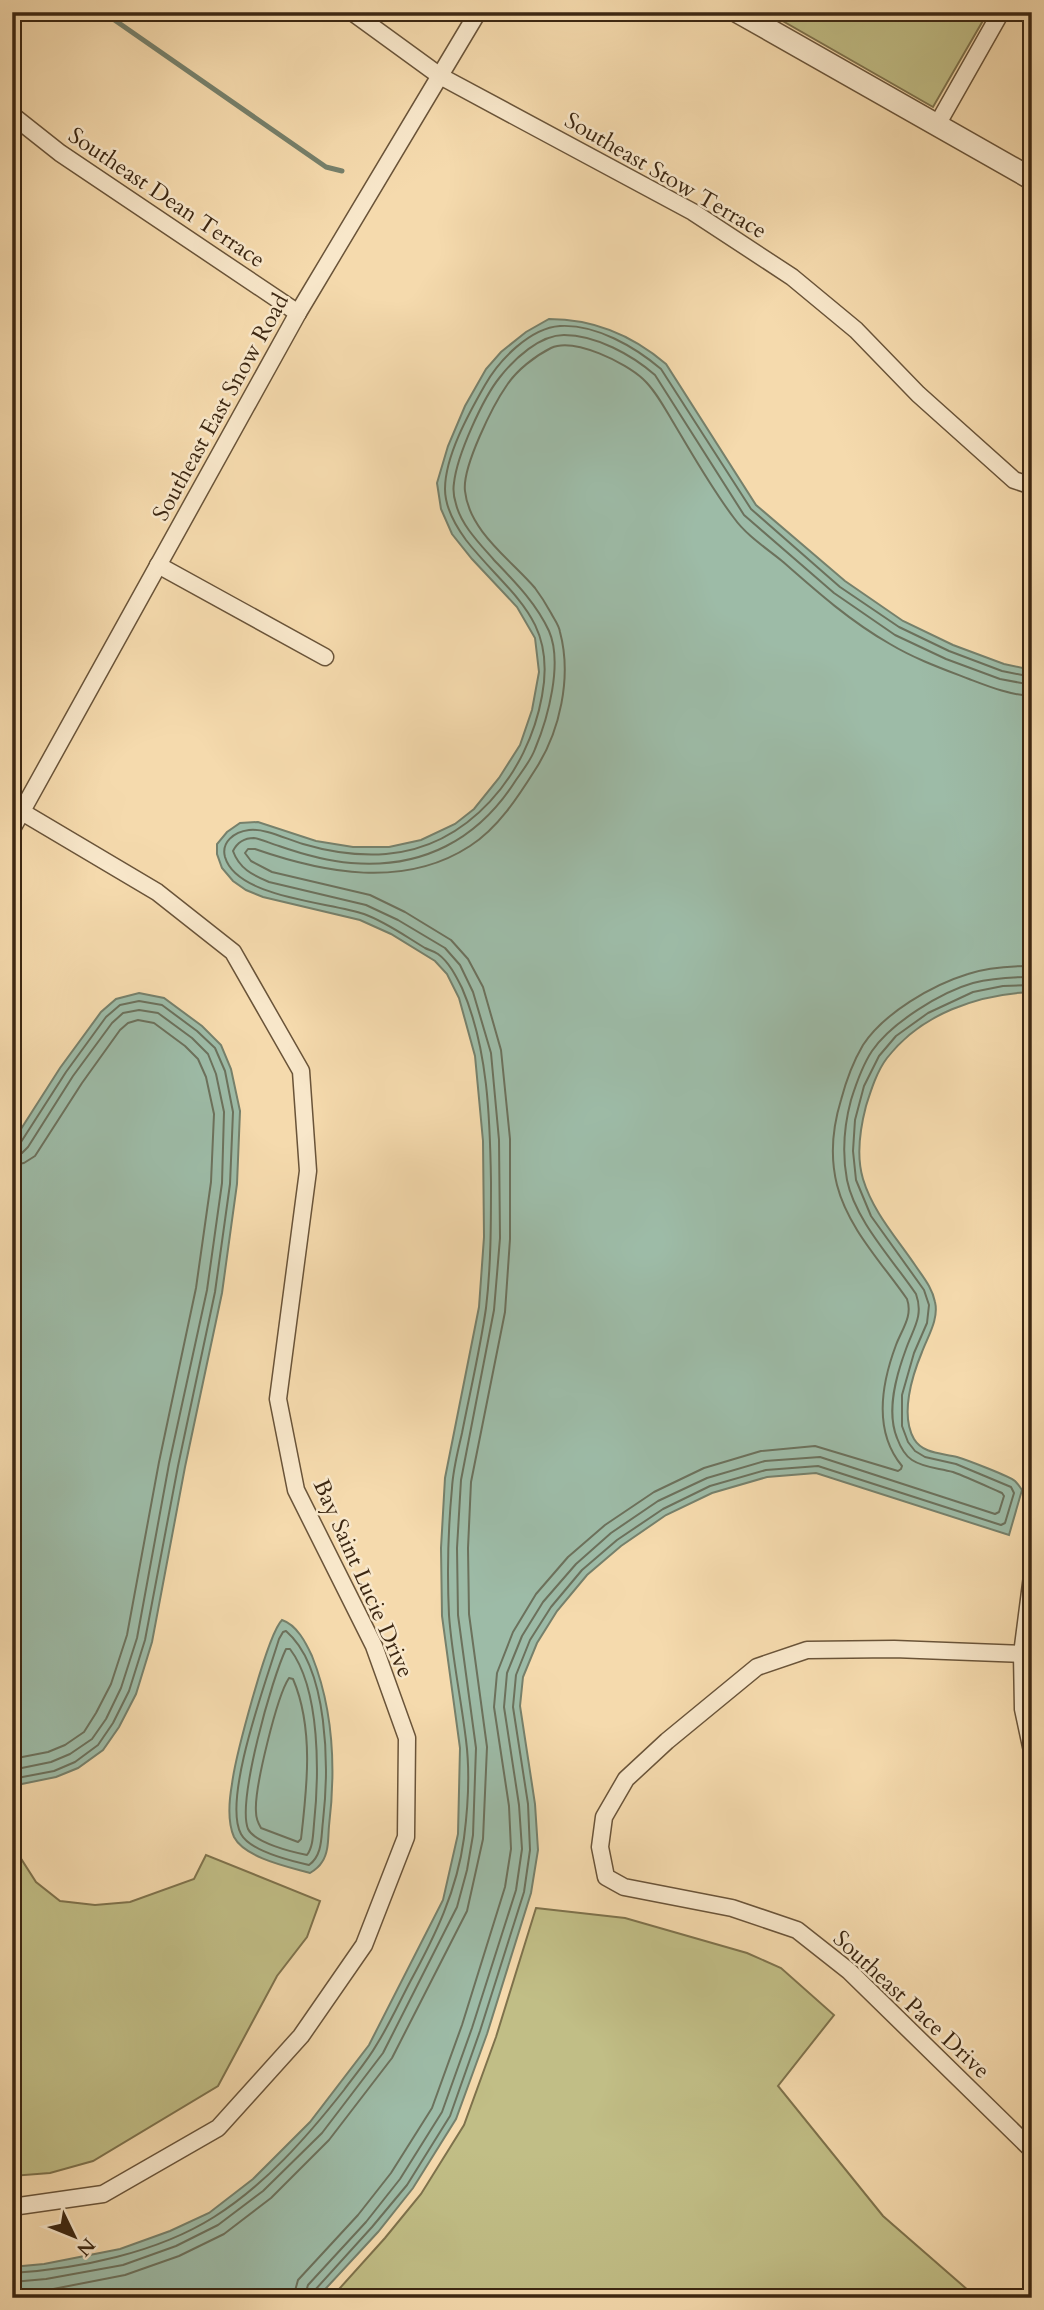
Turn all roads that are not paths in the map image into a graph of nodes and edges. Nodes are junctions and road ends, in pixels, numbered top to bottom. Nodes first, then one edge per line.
1 (352, 12) edge
2 (478, 12) edge
3 (738, 12) edge
4 (1001, 12) edge
5 (440, 76) junction
6 (12, 115) edge
7 (937, 125) junction
8 (1032, 179) edge
9 (298, 313) junction
10 (1032, 486) edge
11 (158, 565) junction
12 (325, 657) dead end
13 (17, 809) edge
14 (12, 829) edge
15 (1032, 1576) edge
16 (1022, 1654) junction
17 (1032, 1751) edge
18 (1032, 2150) edge
19 (12, 2207) edge

1 - 5 street, Southeast Stow Terrace
2 - 5 street, Southeast East Snow Road
3 - 7 street
4 - 7 street
5 - 9 street, Southeast East Snow Road
5 - 10 street, Southeast Stow Terrace
6 - 9 street, Southeast Dean Terrace
7 - 8 street
9 - 11 street, Southeast East Snow Road
11 - 12 street
11 - 13 street, Southeast East Snow Road
13 - 14 street, Southeast East Snow Road
13 - 19 street, Bay Saint Lucie Drive
15 - 16 street
16 - 17 street
16 - 18 street, Southeast Pace Drive

